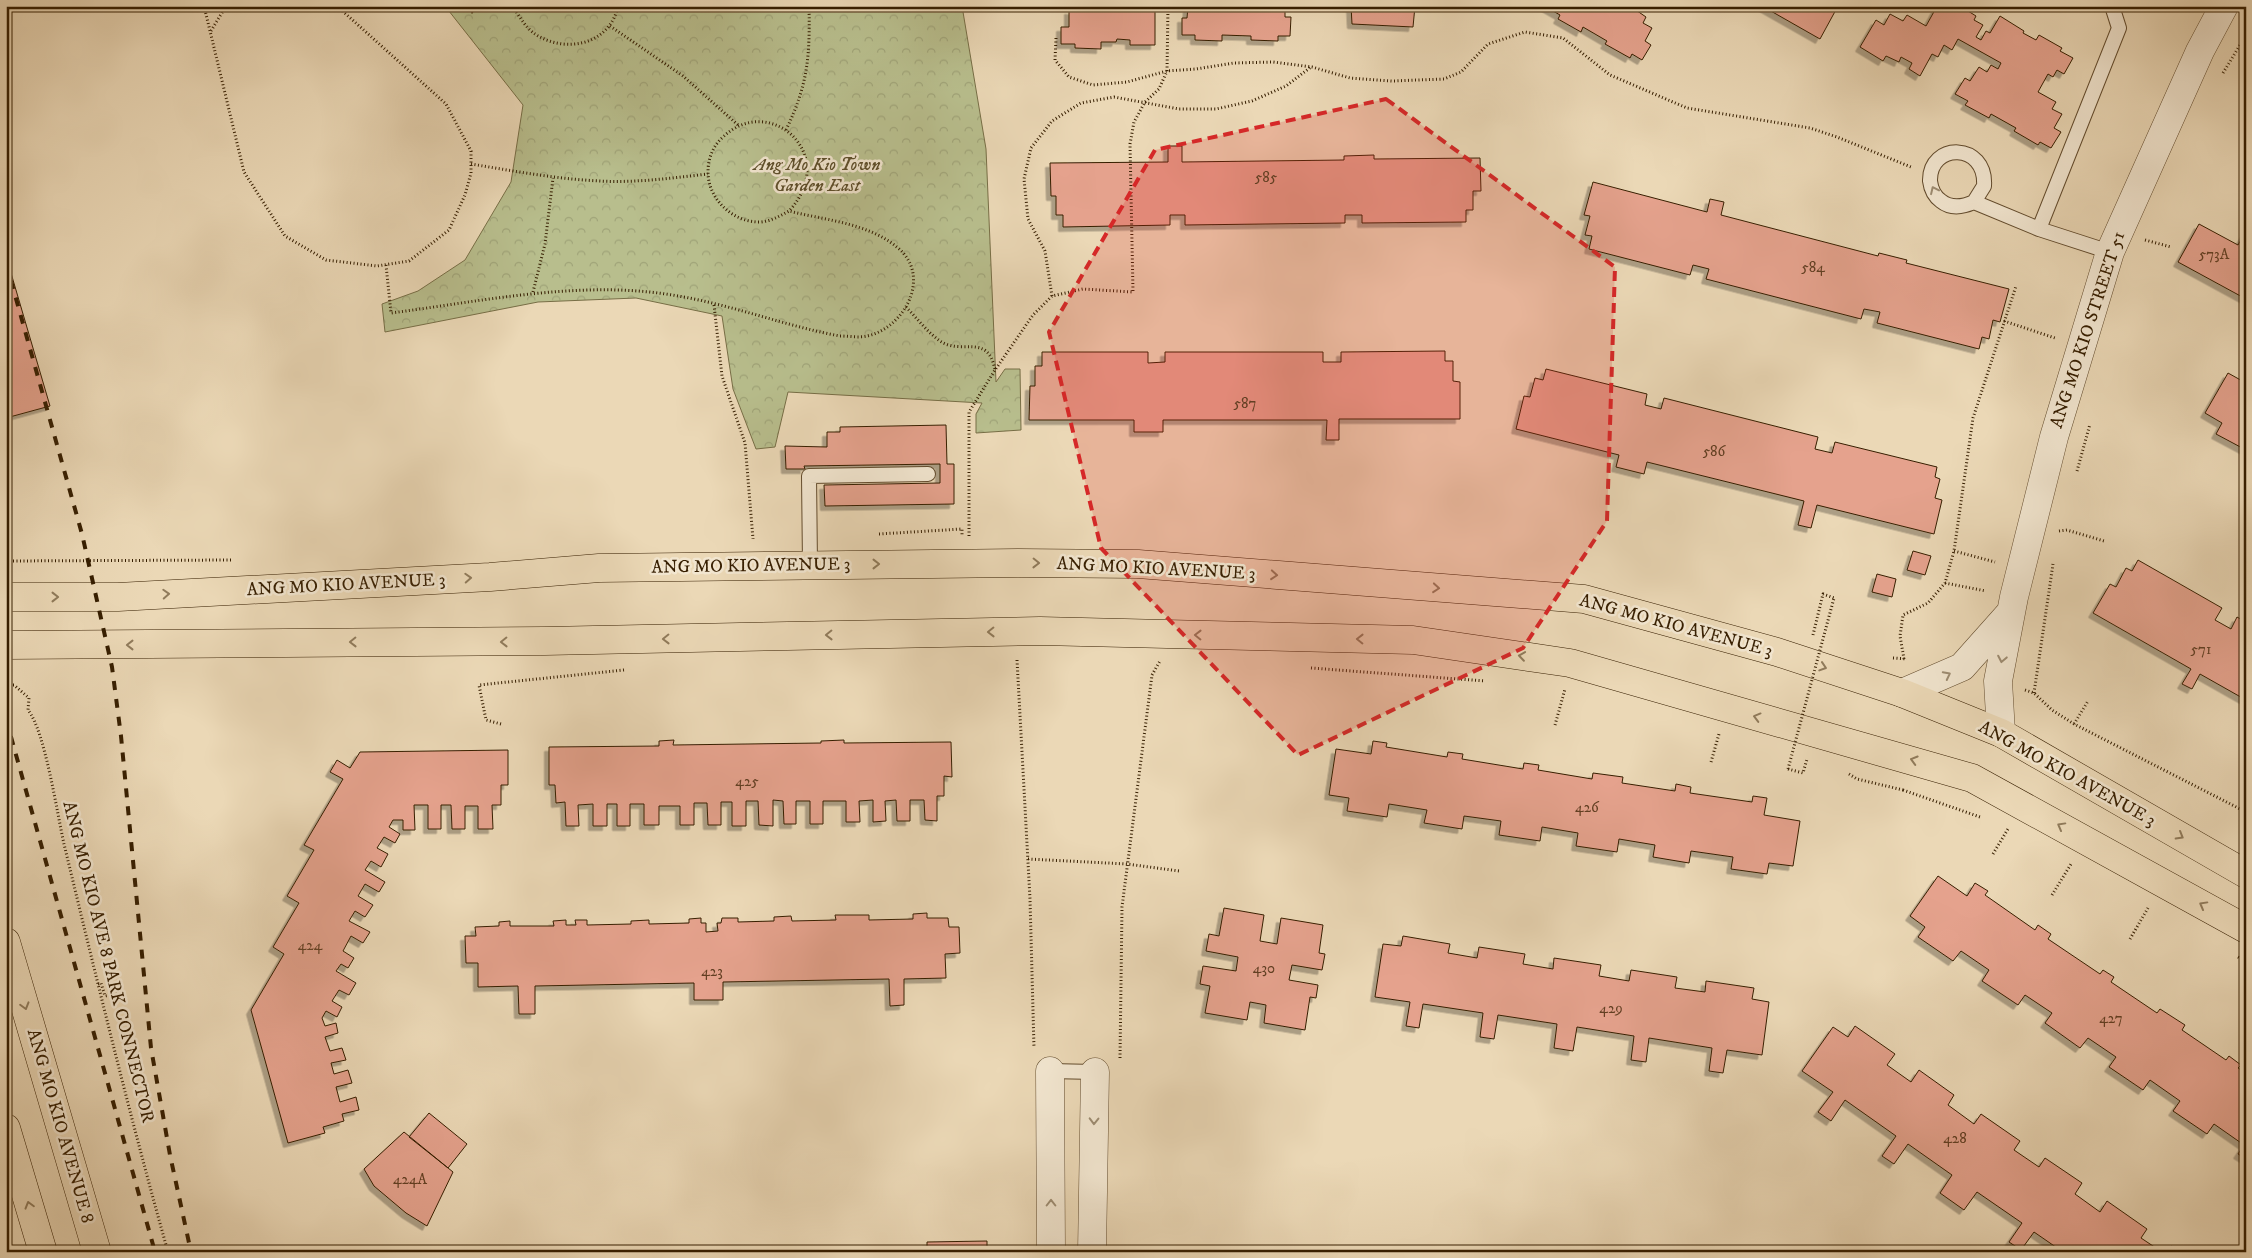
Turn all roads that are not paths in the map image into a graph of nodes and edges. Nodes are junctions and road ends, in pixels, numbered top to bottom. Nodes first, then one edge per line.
1 (2112, 6) edge
2 (2224, 6) edge
3 (1974, 202) junction
4 (2040, 229) junction
5 (2110, 252) junction
6 (928, 474) dead end
7 (810, 564) junction
8 (6, 597) edge
9 (2011, 612) junction
10 (6, 645) edge
11 (1902, 693) junction
12 (2001, 733) junction
13 (2246, 874) edge
14 (2246, 929) edge
15 (6, 942) edge
16 (1042, 1061) joint
17 (1095, 1072) joint
18 (6, 1128) edge
19 (43, 1252) edge
20 (97, 1252) edge
21 (1051, 1252) edge
22 (1092, 1252) edge

1 - 4 lane
2 - 5 street, ANG MO KIO STREET 51
3 -> 3 lane
3 - 4 lane
4 - 5 lane
5 - 9 street, ANG MO KIO STREET 51
6 - 7 lane
8 -> 7 main road, ANG MO KIO AVENUE 3
7 -> 11 main road, ANG MO KIO AVENUE 3
11 -> 9 street, ANG MO KIO STREET 51
9 -> 12 street, ANG MO KIO STREET 51
14 -> 10 main road
11 - 12 main road, ANG MO KIO AVENUE 3
12 -> 13 main road, ANG MO KIO AVENUE 3
15 -> 20 main road, ANG MO KIO AVENUE 8
16 - 17 lane
21 -> 16 street
17 -> 22 street
19 -> 18 main road

